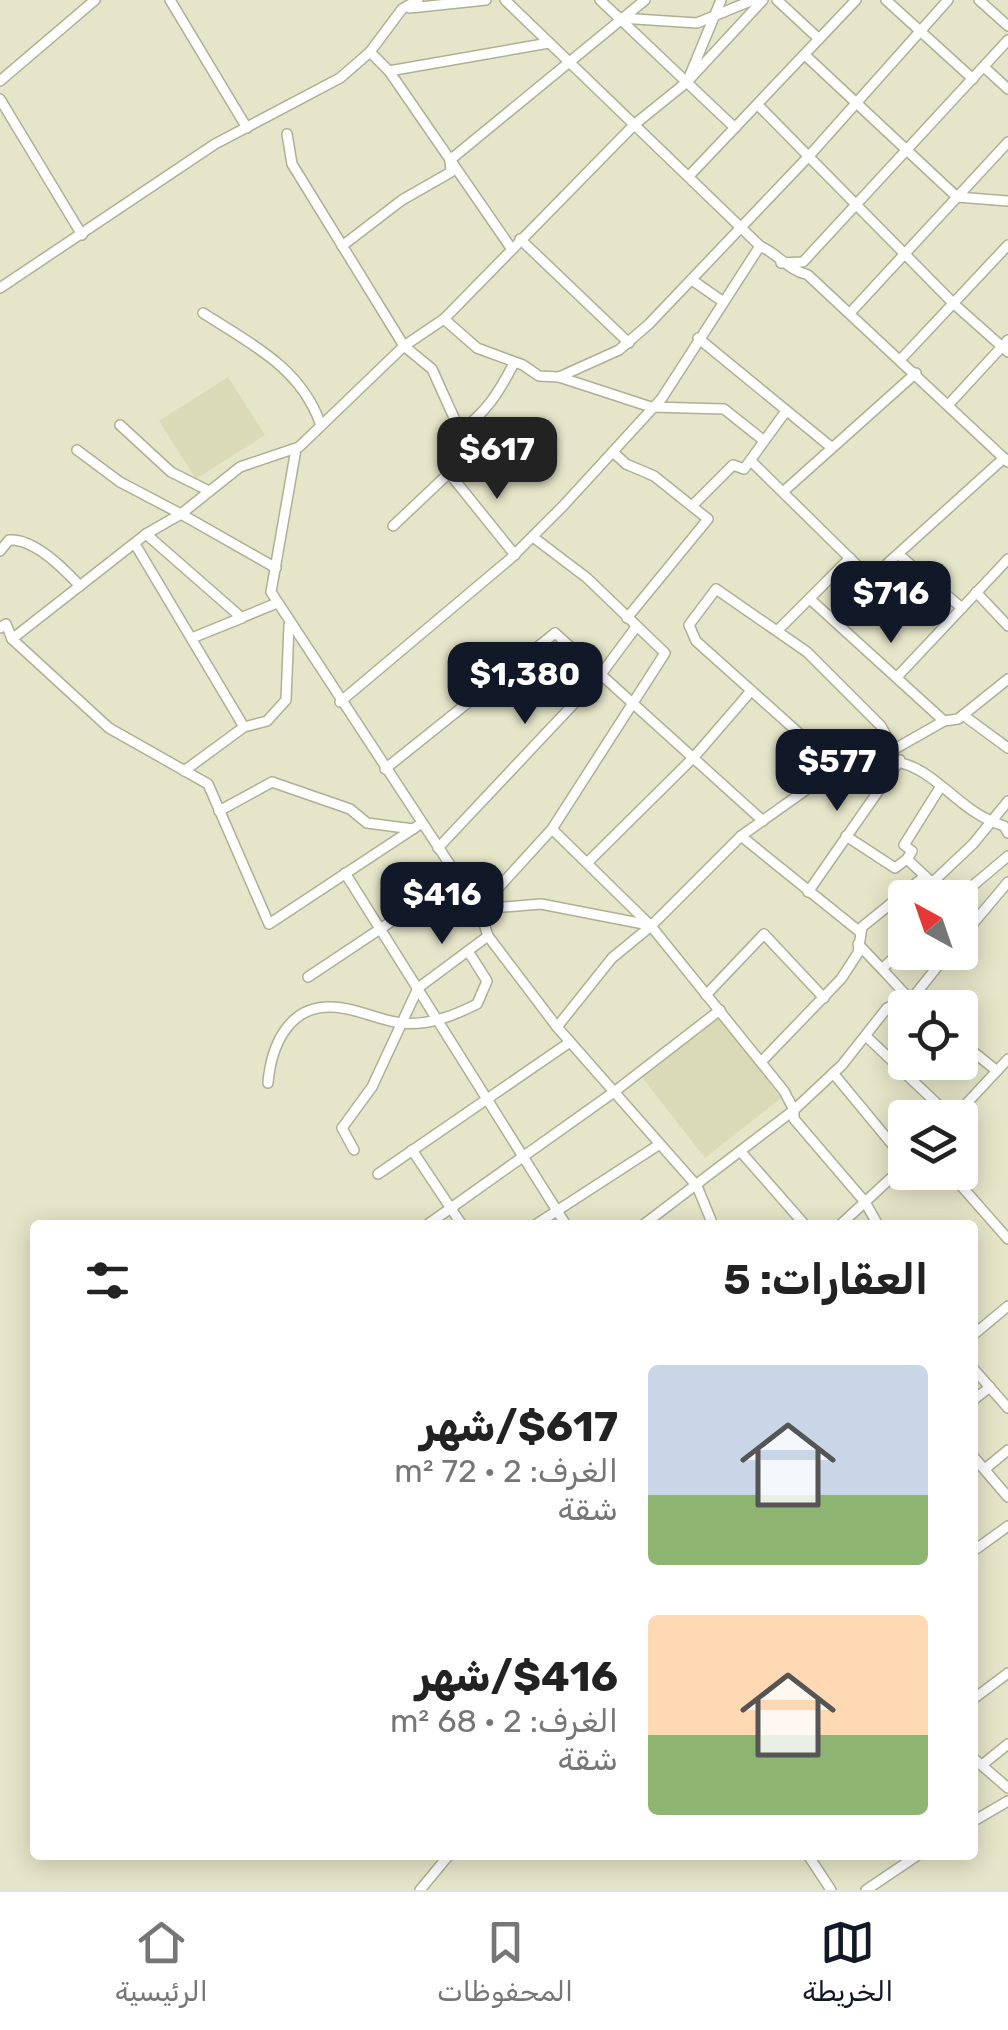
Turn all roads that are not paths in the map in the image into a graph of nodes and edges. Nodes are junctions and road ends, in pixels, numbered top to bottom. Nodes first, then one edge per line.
1 (95, 0) edge
2 (170, 0) edge
3 (418, 0) edge
4 (486, 0) edge
5 (505, 0) edge
6 (600, 0) edge
7 (645, 0) edge
8 (721, 0) edge
9 (753, 0) edge
10 (763, 0) edge
11 (778, 0) edge
12 (856, 0) edge
13 (886, 0) edge
14 (948, 0) edge
15 (979, 0) edge
16 (399, 4) edge
17 (716, 15) junction
18 (620, 18) junction
19 (1008, 26) edge
20 (920, 31) junction
21 (820, 39) junction
22 (1008, 40) edge
23 (549, 42) junction
24 (370, 52) junction
25 (805, 55) junction
26 (570, 60) junction
27 (984, 67) junction
28 (389, 71) junction
29 (973, 79) junction
30 (0, 81) edge
31 (687, 82) junction
32 (1008, 88) edge
33 (0, 99) edge
34 (856, 102) junction
35 (758, 105) junction
36 (635, 124) junction
37 (247, 128) junction
38 (735, 128) junction
39 (287, 134) dead end
40 (1008, 142) edge
41 (909, 151) junction
42 (809, 156) junction
43 (450, 160) junction
44 (689, 176) junction
45 (957, 197) junction
46 (1008, 200) edge
47 (860, 205) junction
48 (742, 224) junction
49 (82, 235) junction
50 (520, 239) junction
51 (1008, 244) edge
52 (342, 246) junction
53 (760, 246) junction
54 (511, 248) junction
55 (906, 253) junction
56 (781, 263) junction
57 (692, 280) junction
58 (0, 288) edge
59 (722, 302) junction
60 (954, 304) junction
61 (850, 313) junction
62 (203, 314) dead end
63 (444, 319) junction
64 (698, 338) junction
65 (629, 343) junction
66 (404, 346) junction
67 (1006, 346) edge
68 (901, 359) junction
69 (513, 364) junction
70 (916, 373) junction
71 (559, 377) junction
72 (950, 403) junction
73 (651, 407) junction
74 (786, 411) junction
75 (320, 423) junction
76 (120, 425) dead end
77 (460, 430) junction
78 (763, 440) junction
79 (831, 448) junction
80 (296, 449) junction
81 (78, 450) dead end
82 (613, 452) junction
83 (1006, 460) edge
84 (751, 461) junction
85 (449, 473) junction
86 (206, 490) junction
87 (784, 491) junction
88 (692, 506) junction
89 (181, 514) junction
90 (393, 526) dead end
91 (146, 534) junction
92 (533, 537) junction
93 (135, 544) junction
94 (0, 551) edge
95 (898, 554) junction
96 (515, 555) junction
97 (850, 558) junction
98 (1008, 559) edge
99 (276, 568) junction
100 (872, 580) junction
101 (80, 586) junction
102 (976, 592) junction
103 (812, 600) junction
104 (277, 603) junction
105 (962, 608) junction
106 (0, 613) edge
107 (626, 618) junction
108 (834, 620) junction
109 (288, 622) junction
110 (3, 626) edge
111 (1008, 626) edge
112 (636, 627) junction
113 (779, 630) junction
114 (12, 638) junction
115 (192, 638) junction
116 (599, 677) junction
117 (897, 677) junction
118 (1008, 678) edge
119 (750, 691) junction
120 (340, 702) junction
121 (633, 706) junction
122 (963, 715) junction
123 (944, 721) junction
124 (244, 727) junction
125 (1008, 748) edge
126 (694, 756) junction
127 (878, 760) junction
128 (900, 760) junction
129 (385, 769) junction
130 (184, 770) junction
131 (834, 780) junction
132 (940, 786) junction
133 (1008, 801) edge
134 (219, 810) junction
135 (763, 820) junction
136 (991, 822) junction
137 (417, 826) junction
138 (552, 828) junction
139 (1008, 834) edge
140 (740, 836) junction
141 (846, 836) junction
142 (438, 848) junction
143 (1008, 856) edge
144 (907, 859) junction
145 (589, 861) junction
146 (346, 873) junction
147 (926, 876) junction
148 (458, 877) junction
149 (978, 881) edge
150 (1008, 882) edge
151 (808, 892) junction
152 (479, 908) junction
153 (978, 918) edge
154 (652, 926) junction
155 (380, 930) junction
156 (488, 936) junction
157 (859, 938) junction
158 (468, 951) junction
159 (888, 963) edge
160 (882, 969) junction
161 (935, 970) edge
162 (308, 977) dead end
163 (418, 988) junction
164 (900, 990) edge
165 (919, 990) edge
166 (706, 994) junction
167 (824, 998) junction
168 (888, 1007) edge
169 (720, 1010) junction
170 (438, 1020) junction
171 (404, 1023) junction
172 (558, 1028) junction
173 (866, 1037) junction
174 (570, 1042) junction
175 (978, 1056) edge
176 (1008, 1059) edge
177 (761, 1062) junction
178 (997, 1071) junction
179 (833, 1074) junction
180 (268, 1083) dead end
181 (614, 1092) junction
182 (485, 1100) junction
183 (933, 1100) edge
184 (969, 1100) edge
185 (794, 1110) junction
186 (888, 1142) edge
187 (660, 1144) junction
188 (354, 1150) dead end
189 (412, 1150) junction
190 (741, 1152) junction
191 (522, 1157) junction
192 (378, 1174) dead end
193 (888, 1179) edge
194 (697, 1186) junction
195 (964, 1190) edge
196 (864, 1202) junction
197 (451, 1208) junction
198 (557, 1211) junction
199 (435, 1220) edge
200 (459, 1220) edge
201 (543, 1220) edge
202 (563, 1220) edge
203 (650, 1220) edge
204 (711, 1220) edge
205 (801, 1220) edge
206 (845, 1220) edge
207 (875, 1220) edge
208 (1008, 1239) edge
209 (1008, 1306) edge
210 (978, 1331) edge
211 (978, 1374) edge
212 (990, 1387) junction
213 (978, 1396) edge
214 (1008, 1408) edge
215 (1008, 1450) edge
216 (978, 1462) edge
217 (985, 1470) junction
218 (1008, 1496) edge
219 (1008, 1526) edge
220 (978, 1548) edge
221 (1008, 1673) edge
222 (978, 1696) edge
223 (1008, 1744) edge
224 (978, 1762) edge
225 (982, 1765) junction
226 (1008, 1788) edge
227 (1008, 1801) edge
228 (978, 1818) edge
229 (445, 1860) edge
230 (811, 1860) edge
231 (911, 1860) edge
232 (420, 1890) edge
233 (831, 1890) edge
234 (866, 1890) edge

1 - 30 street
2 - 37 street
3 - 16 street
4 - 16 street
5 - 23 street
6 - 18 street
7 - 18 street
8 - 17 street
9 - 17 street
10 - 31 street
11 - 21 street
12 - 21 street
13 - 20 street
14 - 20 street
15 - 19 street
16 - 24 street
17 - 18 street
17 - 31 street
18 - 26 street
18 - 31 street
20 - 29 street
20 - 34 street
21 - 25 street
22 - 27 street
23 - 26 street
23 - 28 street
24 - 28 street
24 - 37 street
25 - 34 street
25 - 35 street
26 - 36 street
26 - 43 street
27 - 29 street
27 - 32 street
28 - 43 street
29 - 41 street
31 - 36 street
31 - 38 street
33 - 49 street
34 - 41 street
34 - 42 street
35 - 38 street
35 - 42 street
36 - 44 street
36 - 50 street
37 - 49 street
38 - 44 street
39 - 52 street
40 - 45 street
41 - 45 street
41 - 47 street
42 - 47 street
42 - 48 street
43 - 52 street
43 - 54 street
44 - 48 street
45 - 46 street
45 - 55 street
47 - 55 street
47 - 56 street
48 - 53 street
48 - 57 street
49 - 58 street
50 - 54 street
50 - 65 street
51 - 60 street
52 - 66 street
53 - 56 street
53 - 59 street
54 - 63 street
55 - 60 street
55 - 61 street
56 - 61 street
57 - 59 street
57 - 65 street
59 - 64 street
60 - 67 street
60 - 68 street
61 - 68 street
62 - 75 street
63 - 66 street
63 - 69 street
64 - 73 street
64 - 74 street
65 - 71 street
66 - 75 street
66 - 77 street
67 - 72 street
68 - 70 street
69 - 71 street
69 - 77 street
70 - 72 street
70 - 79 street
71 - 73 street
72 - 83 street
73 - 78 street
73 - 82 street
74 - 78 street
74 - 79 street
75 - 80 street
76 - 86 street
77 - 85 street
78 - 84 street
79 - 87 street
80 - 86 street
80 - 99 street
81 - 89 street
82 - 88 street
82 - 92 street
83 - 95 street
84 - 87 street
84 - 88 street
85 - 90 street
85 - 96 street
86 - 89 street
87 - 97 street
88 - 107 street
89 - 91 street
89 - 99 street
91 - 93 street
91 - 115 street
92 - 96 street
92 - 107 street
93 - 101 street
93 - 115 street
94 - 101 street
95 - 100 street
95 - 105 street
96 - 120 street
97 - 100 street
97 - 103 street
98 - 102 street
99 - 104 street
100 - 108 street
101 - 114 street
102 - 105 street
102 - 111 street
103 - 108 street
103 - 113 street
104 - 109 street
104 - 115 street
105 - 117 street
106 - 110 street
107 - 112 street
108 - 117 street
109 - 120 street
109 - 124 street
110 - 114 street
112 - 116 street
112 - 121 street
113 - 119 street
113 - 127 street
114 - 130 street
115 - 124 street
116 - 121 street
116 - 129 street
116 - 142 street
117 - 123 street
118 - 122 street
119 - 126 street
119 - 131 street
120 - 129 street
121 - 126 street
121 - 138 street
122 - 123 street
122 - 125 street
123 - 127 street
124 - 130 street
126 - 135 street
126 - 145 street
127 - 128 street
127 - 131 street
128 - 132 street
128 - 141 street
129 - 137 street
130 - 134 street
131 - 135 street
132 - 136 street
132 - 144 street
133 - 136 street
134 - 137 street
134 - 146 street
135 - 140 street
136 - 139 street
136 - 147 street
137 - 142 street
137 - 146 street
138 - 145 street
138 - 152 street
140 - 151 street
140 - 154 street
141 - 144 street
141 - 151 street
142 - 148 street
143 - 149 street
144 - 147 street
145 - 154 street
146 - 155 street
147 - 157 street
148 - 152 street
148 - 155 street
150 - 153 street
151 - 157 street
152 - 154 street
152 - 156 street
154 - 166 street
154 - 172 street
155 - 162 street
155 - 163 street
156 - 158 street
156 - 172 street
157 - 160 street
157 - 167 street
158 - 163 street
158 - 170 street
159 - 160 street
160 - 164 street
161 - 165 street
163 - 170 street
163 - 171 street
166 - 167 street
166 - 169 street
167 - 177 street
168 - 173 street
169 - 177 street
169 - 181 street
170 - 171 street
170 - 182 street
171 - 180 street
171 - 188 street
172 - 174 street
173 - 179 street
173 - 183 street
174 - 181 street
174 - 182 street
175 - 178 street
176 - 178 street
177 - 185 street
178 - 184 street
179 - 185 street
179 - 186 street
181 - 187 street
181 - 191 street
182 - 189 street
182 - 191 street
185 - 190 street
185 - 196 street
187 - 194 street
187 - 198 street
189 - 192 street
189 - 197 street
190 - 194 street
190 - 205 street
191 - 197 street
191 - 198 street
193 - 196 street
194 - 203 street
194 - 204 street
195 - 208 street
196 - 206 street
196 - 207 street
197 - 199 street
197 - 200 street
198 - 201 street
198 - 202 street
209 - 210 street
211 - 212 street
212 - 213 street
212 - 214 street
215 - 217 street
216 - 217 street
217 - 218 street
219 - 220 street
221 - 222 street
223 - 225 street
224 - 225 street
225 - 226 street
227 - 228 street
229 - 232 street
230 - 233 street
231 - 234 street

